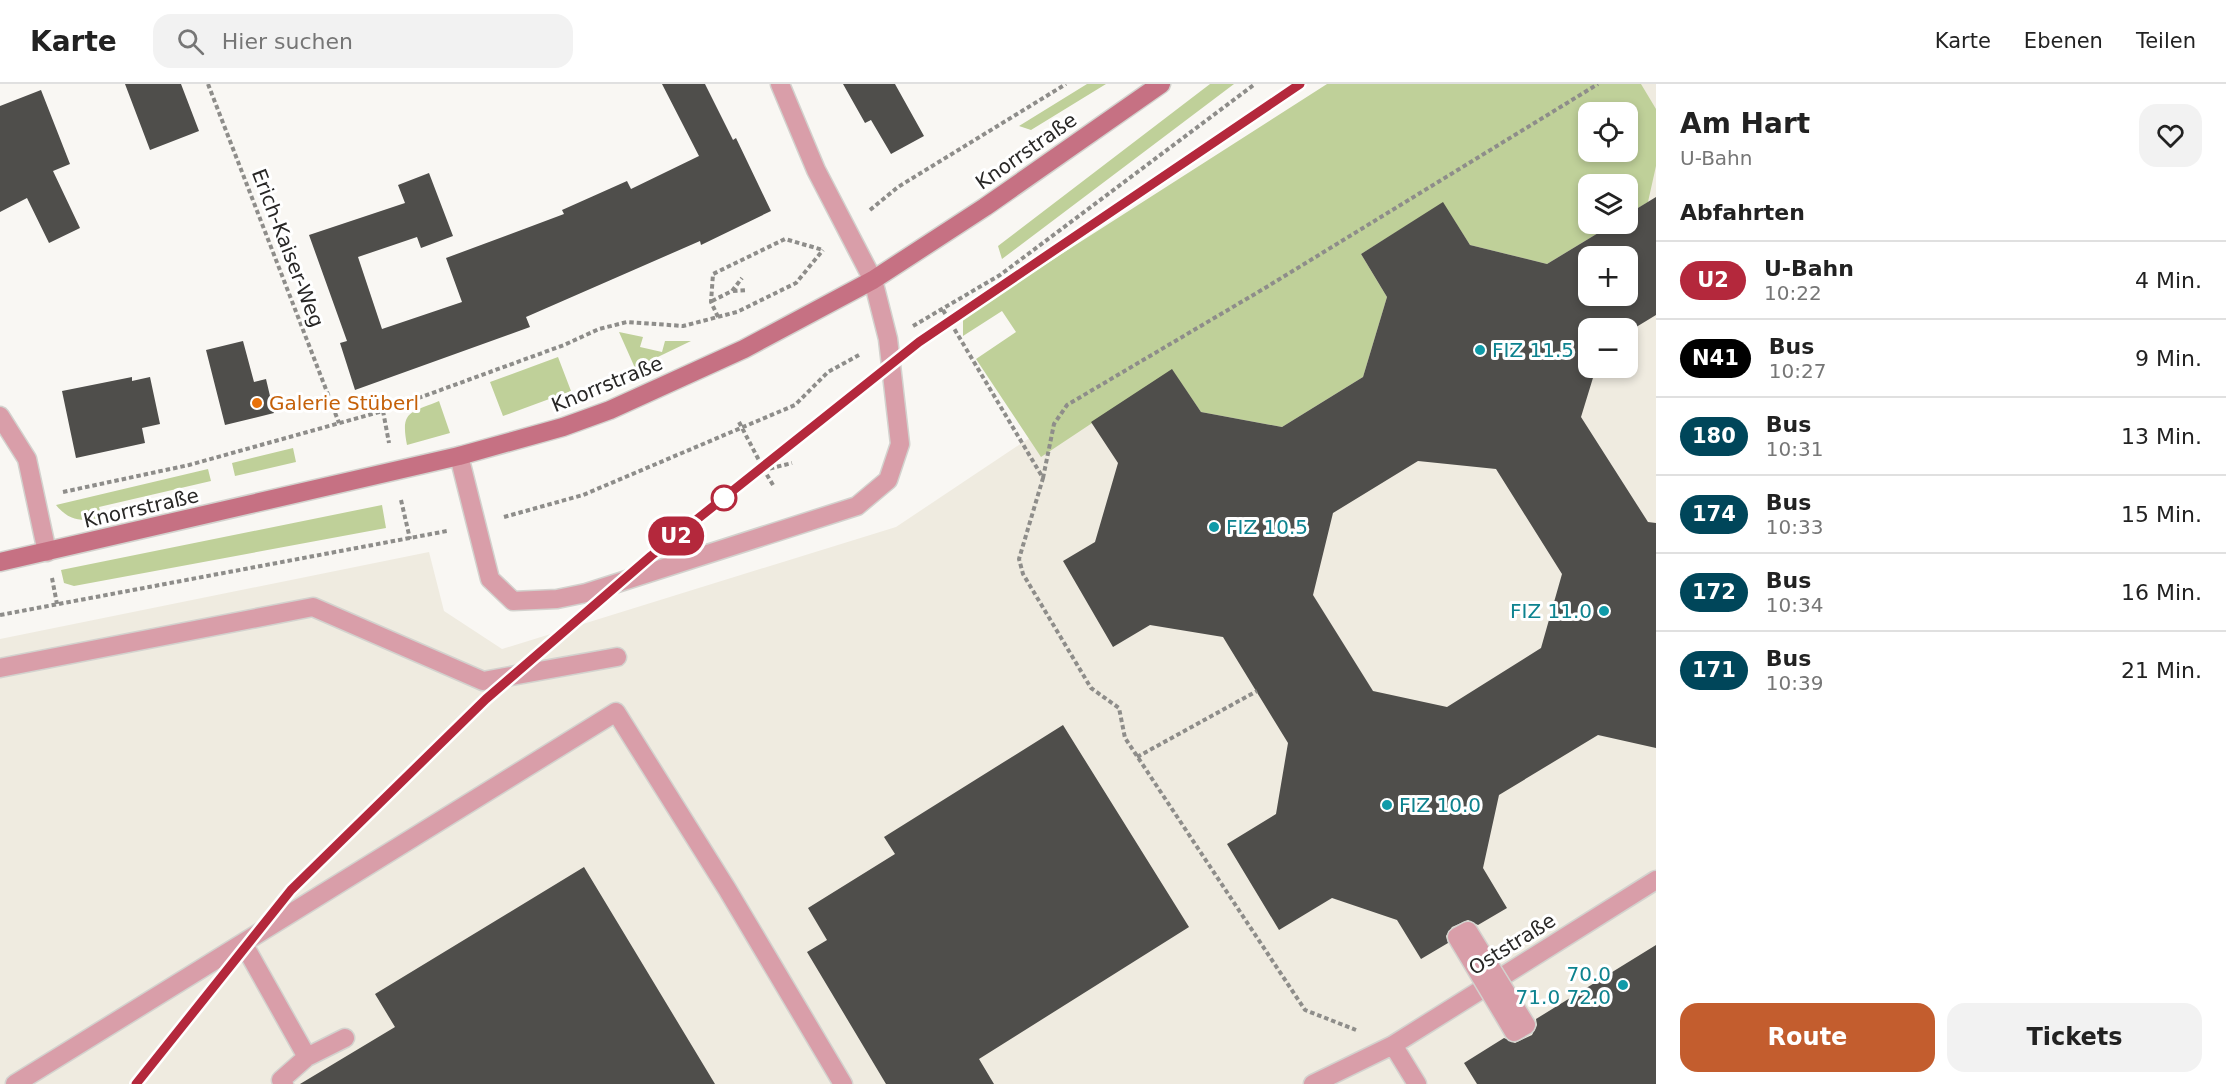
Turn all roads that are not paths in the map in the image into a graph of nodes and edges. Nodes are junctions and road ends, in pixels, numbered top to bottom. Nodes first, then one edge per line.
1 (780, 84) edge
2 (1161, 84) edge
3 (873, 280) junction
4 (0, 416) edge
5 (459, 456) junction
6 (47, 552) junction
7 (0, 562) edge
8 (617, 657) dead end
9 (0, 668) edge
10 (1656, 880) edge
11 (243, 943) junction
12 (1514, 1032) joint
13 (345, 1038) dead end
14 (1393, 1045) junction
15 (308, 1057) junction
16 (15, 1084) edge
17 (284, 1084) edge
18 (843, 1084) edge
19 (1313, 1084) edge
20 (1417, 1084) edge

1 - 3 street
2 - 3 street, Knorrstraße
3 - 5 street, Knorrstraße
3 - 5 street
4 - 6 street
5 - 6 street, Knorrstraße
6 - 7 street, Knorrstraße
8 - 9 street
10 - 14 street, Oststraße
11 - 15 street
11 - 16 street
11 - 18 street
12 - 12 street, bridge
13 - 15 street
14 - 19 street, Oststraße
14 - 20 street
15 - 17 street

